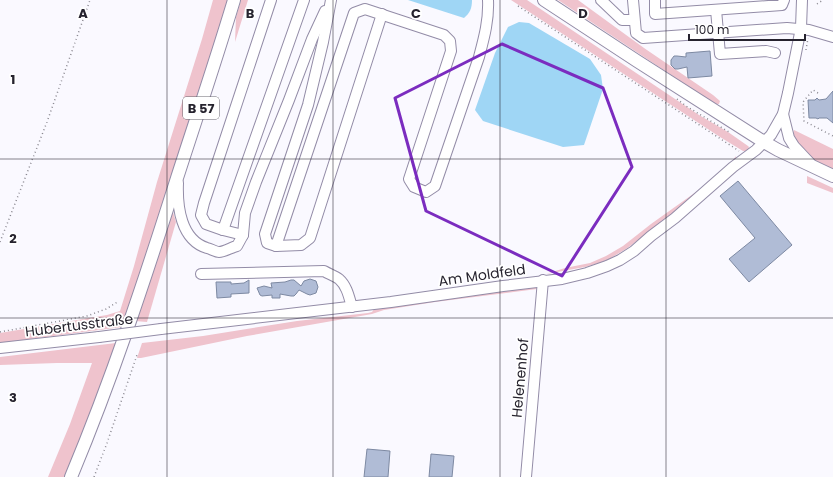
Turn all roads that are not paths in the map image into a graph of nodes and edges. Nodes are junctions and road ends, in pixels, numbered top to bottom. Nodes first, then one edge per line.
1 (234, 0) edge
2 (271, 0) edge
3 (304, 0) edge
4 (331, 0) edge
5 (488, 0) edge
6 (544, 0) edge
7 (602, 0) edge
8 (655, 0) edge
9 (784, 0) edge
10 (802, 0) edge
11 (633, 4) edge
12 (733, 4) edge
13 (716, 10) junction
14 (382, 14) junction
15 (634, 20) junction
16 (801, 28) junction
17 (718, 33) junction
18 (833, 37) edge
19 (775, 53) dead end
20 (783, 114) junction
21 (764, 142) junction
22 (814, 168) junction
23 (833, 176) edge
24 (178, 177) junction
25 (223, 230) junction
26 (242, 235) junction
27 (276, 246) junction
28 (201, 274) dead end
29 (543, 280) junction
30 (352, 307) junction
31 (161, 329) joint
32 (0, 348) edge
33 (71, 477) edge
34 (526, 477) edge

1 - 24 main road, B 57
2 - 25 street
3 - 25 street
4 - 26 street
4 - 27 street
5 - 14 street
6 - 21 main road
7 - 15 street
8 - 13 street
9 - 12 street
10 - 16 street
11 - 15 street
12 - 13 street
13 - 17 street
14 - 27 street
14 - 27 street
15 - 17 street
16 - 17 street
16 - 18 street
16 - 20 street
17 - 19 street
20 - 21 street, Am Moldfeld
20 - 22 street
21 - 22 main road
21 - 29 street, Am Moldfeld
22 - 23 main road
24 - 26 street
24 - 33 main road, B 57
25 - 26 street
28 - 30 street
29 - 30 street, Am Moldfeld
29 - 34 street, Helenenhof
30 - 31 street, Am Moldfeld
31 - 32 street, Hubertusstraße, bridge

